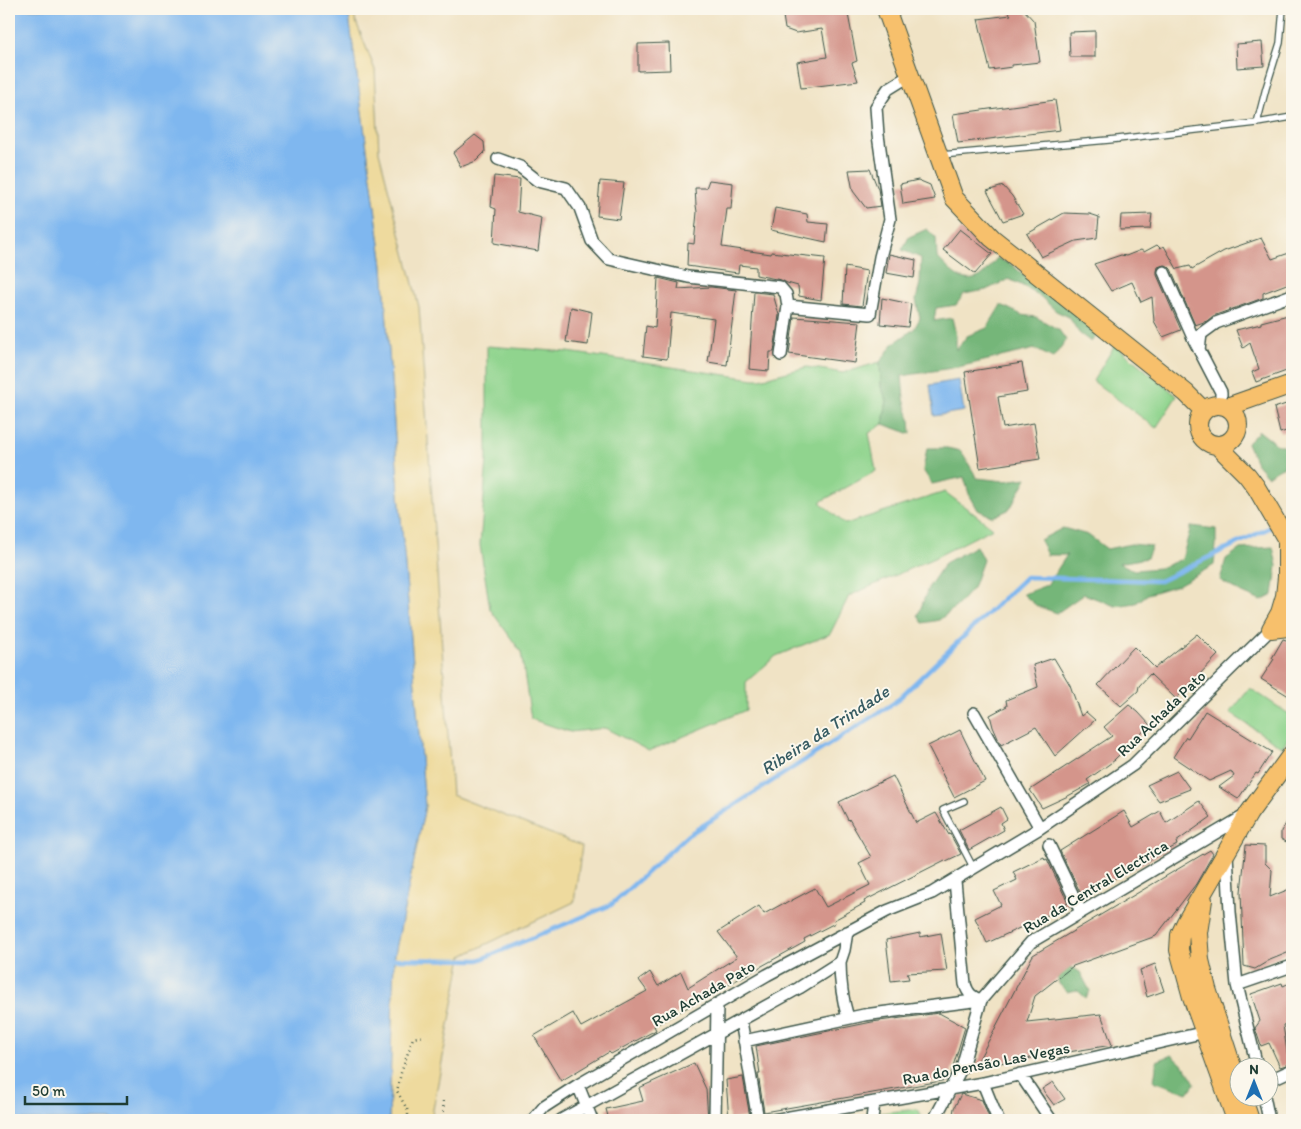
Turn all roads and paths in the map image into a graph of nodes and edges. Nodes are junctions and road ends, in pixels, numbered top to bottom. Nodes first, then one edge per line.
1 (886, 9) edge
2 (1283, 9) edge
3 (909, 76) junction
4 (1292, 117) edge
5 (1257, 123) junction
6 (939, 155) junction
7 (498, 159) dead end
8 (1164, 272) dead end
9 (1292, 295) edge
10 (788, 306) junction
11 (1199, 350) junction
12 (781, 355) dead end
13 (1292, 384) edge
14 (1224, 406) junction
15 (1204, 411) junction
16 (1235, 436) junction
17 (1216, 445) junction
18 (1252, 481) junction
19 (1290, 543) edge
20 (1292, 628) edge
21 (1271, 629) junction
22 (974, 713) dead end
23 (1292, 754) edge
24 (964, 801) dead end
25 (1249, 813) junction
26 (1040, 828) junction
27 (1049, 845) dead end
28 (1227, 851) junction
29 (974, 869) junction
30 (955, 881) junction
31 (1081, 912) junction
32 (847, 932) junction
33 (840, 962) junction
34 (1292, 966) edge
35 (1237, 985) junction
36 (981, 1000) junction
37 (717, 1005) junction
38 (848, 1018) junction
39 (740, 1020) junction
40 (1211, 1030) junction
41 (715, 1034) junction
42 (424, 1036) dead end
43 (744, 1042) junction
44 (1255, 1056) edge
45 (1228, 1065) edge
46 (1292, 1070) edge
47 (1020, 1074) junction
48 (1278, 1076) edge
49 (983, 1083) junction
50 (578, 1086) junction
51 (950, 1088) junction
52 (443, 1101) dead end
53 (874, 1102) junction
54 (586, 1106) junction
55 (1245, 1106) edge
56 (1266, 1106) edge
57 (408, 1120) edge
58 (444, 1120) edge
59 (533, 1120) edge
60 (561, 1120) edge
61 (592, 1120) edge
62 (715, 1120) edge
63 (758, 1120) edge
64 (773, 1120) edge
65 (872, 1120) edge
66 (934, 1120) edge
67 (998, 1120) edge
68 (1050, 1120) edge
69 (1236, 1120) edge
70 (1250, 1120) edge
71 (1269, 1120) edge

1 - 3 main road
2 - 5 lane
3 - 6 main road
3 - 10 street
4 - 5 lane
5 - 6 lane
6 - 15 main road
7 - 10 street
8 - 11 street
9 - 11 street
10 - 12 street
11 - 14 street
13 - 14 main road
14 - 15 main road
14 - 16 main road
15 - 17 main road
16 - 17 main road
16 - 18 main road
17 - 18 main road
18 - 19 main road
19 - 21 main road
20 - 21 main road
21 - 26 street, Rua Achada Pato
22 - 26 street
23 - 25 main road
24 - 29 lane
25 - 28 main road
25 - 31 street, Rua da Central Electrica
26 - 29 street, Rua Achada Pato
27 - 31 street
28 - 35 street
28 - 40 main road
29 - 30 street, Rua Achada Pato
30 - 32 street, Rua Achada Pato
30 - 36 street
31 - 36 street, Rua da Central Electrica
32 - 33 street
32 - 37 street, Rua Achada Pato
33 - 38 street
33 - 39 street
34 - 35 street
35 - 44 street
36 - 38 street
36 - 51 street, Rua da Central Electrica
37 - 41 street
37 - 50 street, Rua Achada Pato
38 - 43 street
39 - 41 street
39 - 43 street
40 - 45 main road
40 - 47 street, Rua do Pensão Las Vegas
40 - 69 main road
41 - 54 street
41 - 62 street
42 - 57 path
43 - 63 street
46 - 48 street
47 - 49 street, Rua do Pensão Las Vegas
47 - 68 street
49 - 51 street, Rua do Pensão Las Vegas
49 - 67 street
50 - 54 street
50 - 59 street, Rua Achada Pato
51 - 53 street, Rua do Pensão Las Vegas
51 - 66 street, Rua da Central Electrica
52 - 58 path
53 - 64 street, Rua do Pensão Las Vegas
53 - 65 street
54 - 60 street
54 - 61 street
55 - 70 main road
56 - 71 street

